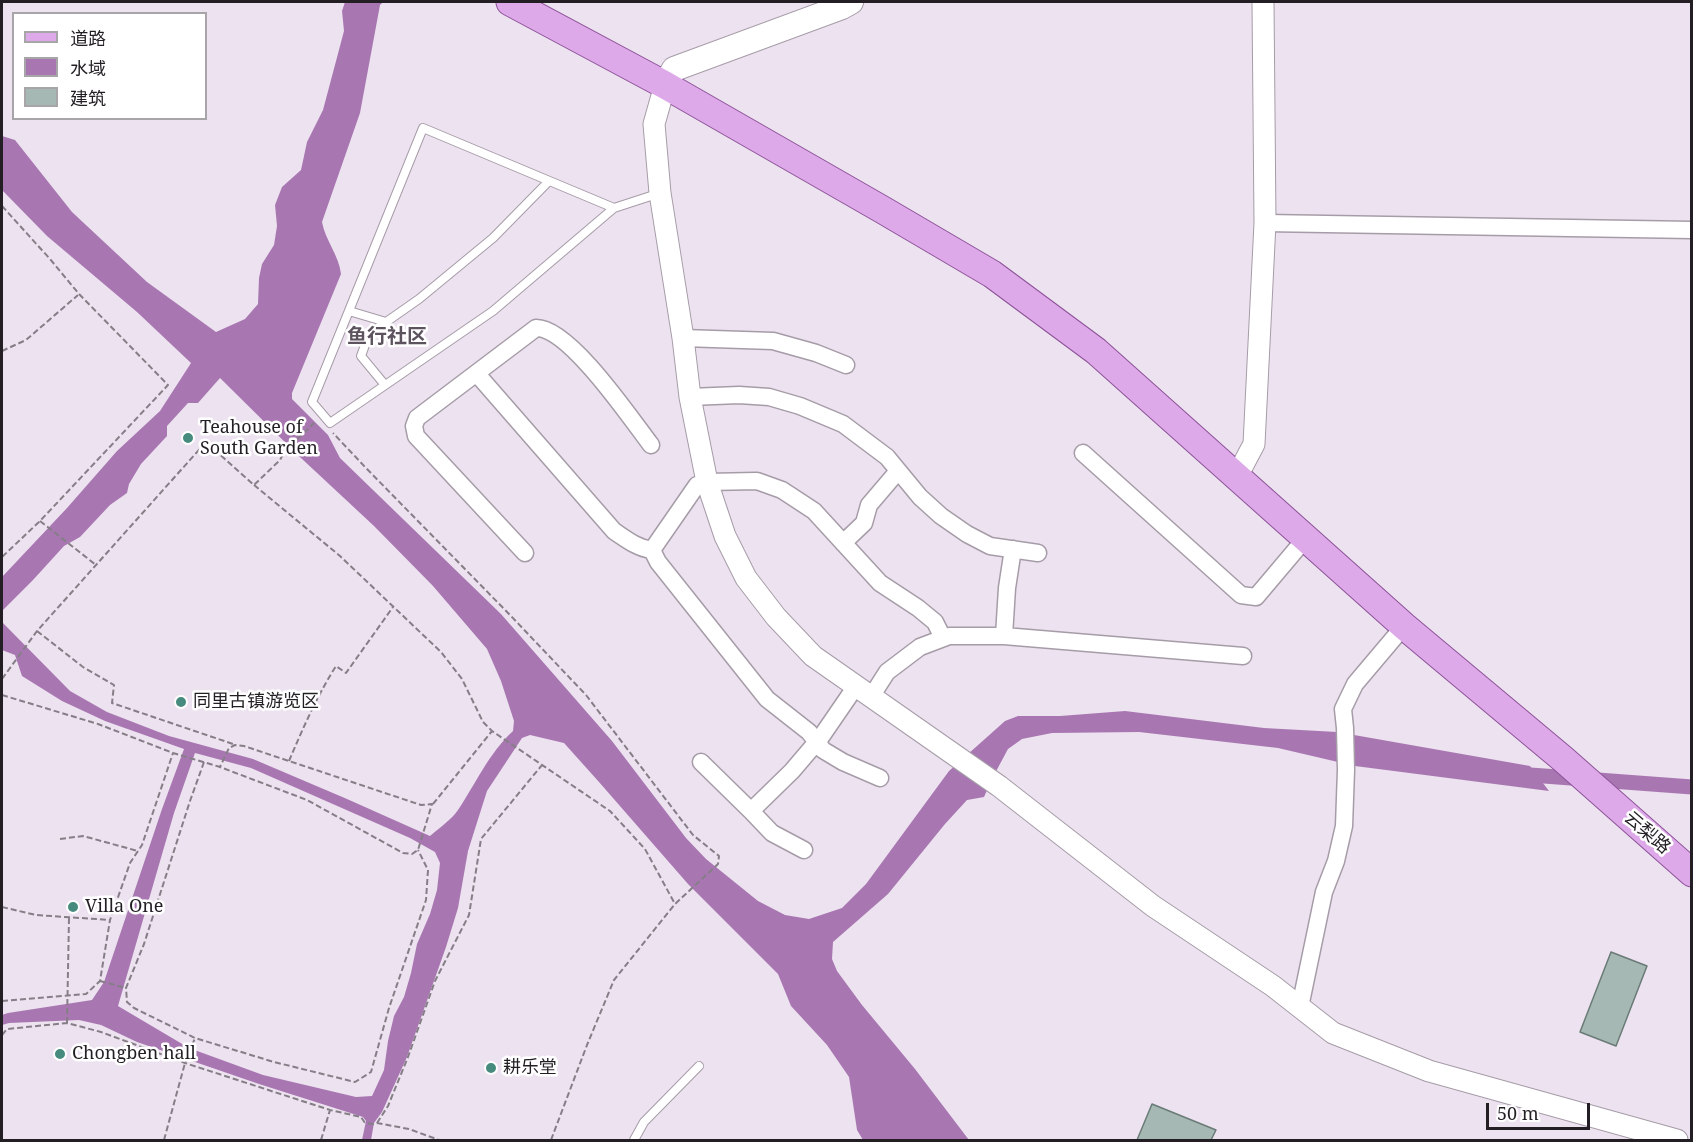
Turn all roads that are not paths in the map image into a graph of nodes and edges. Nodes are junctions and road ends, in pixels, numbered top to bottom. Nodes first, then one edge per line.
1 (510, 2) edge
2 (851, 2) edge
3 (1263, 2) edge
4 (665, 85) junction
5 (549, 181) junction
6 (660, 193) junction
7 (614, 207) junction
8 (1265, 223) junction
9 (1692, 230) edge
10 (349, 311) junction
11 (386, 322) junction
12 (683, 338) junction
13 (846, 366) dead end
14 (477, 374) junction
15 (385, 385) junction
16 (690, 397) junction
17 (651, 446) dead end
18 (1083, 453) dead end
19 (898, 471) junction
20 (1236, 478) junction
21 (707, 482) junction
22 (1305, 539) junction
23 (843, 543) junction
24 (1013, 549) junction
25 (652, 550) junction
26 (525, 553) dead end
27 (1038, 553) dead end
28 (1404, 626) junction
29 (1004, 636) junction
30 (943, 638) junction
31 (1243, 656) dead end
32 (863, 692) junction
33 (817, 742) junction
34 (701, 762) dead end
35 (880, 778) dead end
36 (751, 811) junction
37 (804, 850) dead end
38 (1692, 873) edge
39 (1300, 1007) junction
40 (699, 1066) dead end
41 (634, 1140) edge
42 (1677, 1140) edge

1 - 4 main road, 云梨路
2 - 4 main road
3 - 8 street
4 - 6 street
4 - 20 main road, 云梨路
5 - 7 lane
5 - 10 lane
5 - 11 lane
6 - 7 lane
6 - 12 street
7 - 15 lane
8 - 9 street
8 - 20 street
10 - 11 lane
10 - 15 lane
11 - 15 lane
12 - 13 street
12 - 16 street
14 - 17 street
14 - 25 street
14 - 26 street
16 - 19 street
16 - 21 street
18 - 22 street
19 - 23 street
19 - 24 street
20 - 22 main road, 云梨路
21 - 23 street
21 - 25 street
21 - 32 street
22 - 28 main road, 云梨路
23 - 30 street
24 - 27 street
24 - 29 street
25 - 33 street
28 - 38 main road, 云梨路
28 - 39 street
29 - 30 street
29 - 31 street
30 - 32 street
32 - 33 street
32 - 39 street
33 - 35 street
33 - 36 street
34 - 36 street
36 - 37 street
39 - 42 street
40 - 41 lane

